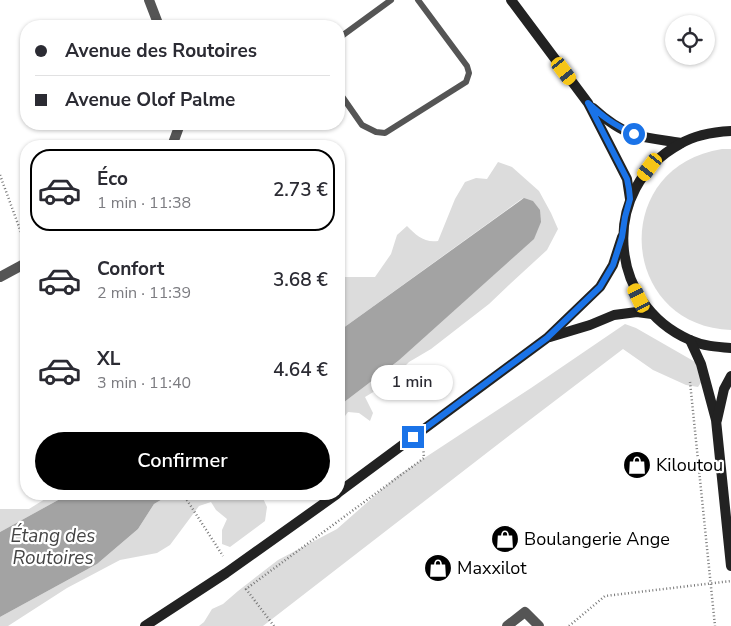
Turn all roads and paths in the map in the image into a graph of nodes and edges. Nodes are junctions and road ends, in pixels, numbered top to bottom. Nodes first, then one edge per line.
1 (149, 0) edge
2 (391, 0) edge
3 (418, 0) edge
4 (511, 0) edge
5 (157, 20) edge
6 (345, 34) edge
7 (345, 101) edge
8 (588, 103) junction
9 (731, 131) edge
10 (680, 143) junction
11 (0, 175) edge
12 (630, 199) junction
13 (20, 230) edge
14 (622, 237) junction
15 (20, 266) edge
16 (0, 277) edge
17 (652, 314) junction
18 (547, 338) junction
19 (690, 340) junction
20 (731, 348) edge
21 (731, 376) edge
22 (690, 382) dead end
23 (716, 420) junction
24 (423, 445) dead end
25 (345, 488) edge
26 (187, 500) edge
27 (328, 500) edge
28 (223, 556) dead end
29 (731, 566) edge
30 (731, 581) edge
31 (711, 584) junction
32 (145, 626) edge
33 (274, 626) edge
34 (507, 626) edge
35 (538, 626) edge
36 (569, 626) edge
37 (716, 626) edge

1 - 5 street
2 - 6 lane
3 - 7 lane
4 - 8 main road
8 - 10 main road
8 - 12 main road
9 - 10 main road
10 - 12 main road
11 - 13 path
12 - 14 main road
14 - 17 main road
14 - 18 main road
15 - 16 street
17 - 18 main road
17 - 19 main road
18 - 25 main road
19 - 20 main road
19 - 23 main road
21 - 23 main road
22 - 31 path
23 - 29 main road
24 - 33 path
26 - 28 path
27 - 32 main road
30 - 31 path
31 - 36 path
31 - 37 path
34 - 35 street

